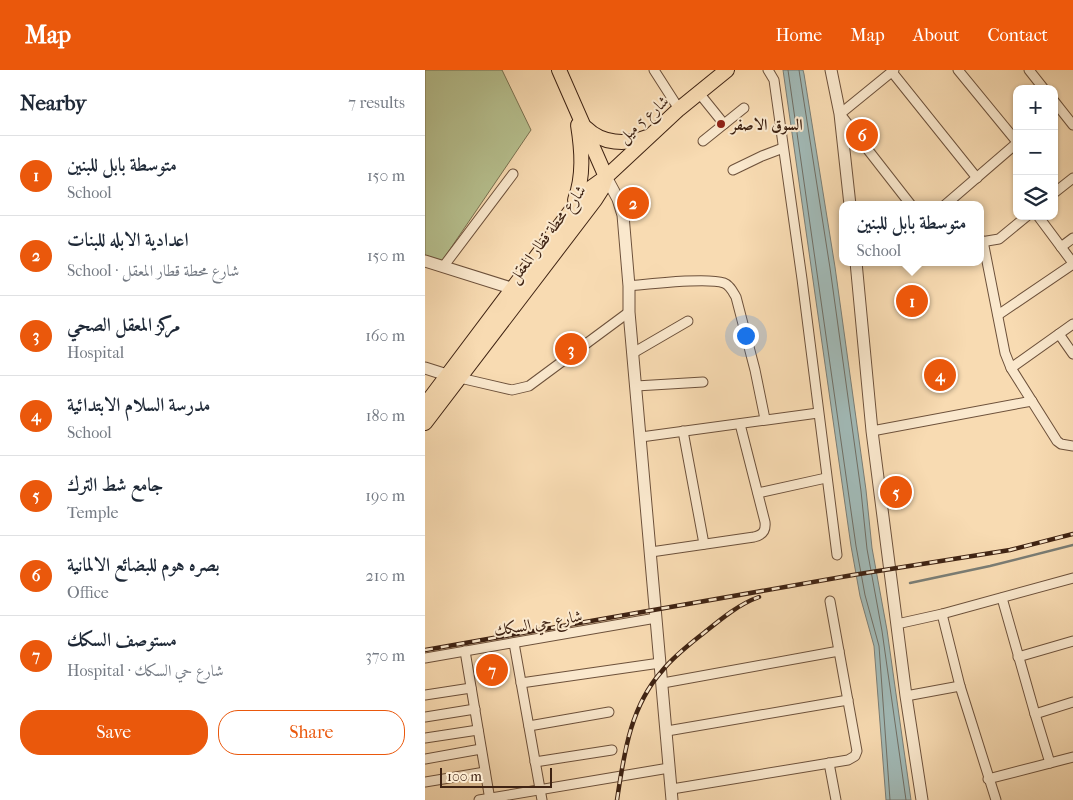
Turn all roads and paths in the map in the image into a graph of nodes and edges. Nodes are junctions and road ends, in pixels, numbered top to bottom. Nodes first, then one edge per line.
1 (559, 70) edge
2 (654, 70) edge
3 (769, 70) edge
4 (831, 70) edge
5 (958, 70) edge
6 (1029, 70) edge
7 (893, 71) edge
8 (721, 72) edge
9 (1041, 85) edge
10 (699, 93) junction
11 (1058, 106) edge
12 (744, 108) dead end
13 (679, 109) junction
14 (576, 110) junction
15 (839, 114) junction
16 (724, 124) junction
17 (583, 125) junction
18 (1073, 125) edge
19 (648, 137) junction
20 (1013, 138) edge
21 (703, 141) dead end
22 (1013, 146) edge
23 (783, 148) junction
24 (733, 170) dead end
25 (513, 174) dead end
26 (606, 177) junction
27 (977, 178) junction
28 (1073, 178) edge
29 (1058, 188) edge
30 (850, 201) edge
31 (908, 201) edge
32 (950, 201) edge
33 (571, 210) junction
34 (1022, 220) edge
35 (1042, 220) edge
36 (1073, 238) edge
37 (984, 241) edge
38 (1061, 247) junction
39 (984, 250) edge
40 (425, 261) edge
41 (1073, 264) edge
42 (856, 266) edge
43 (443, 267) junction
44 (629, 286) junction
45 (511, 288) junction
46 (629, 312) junction
47 (998, 315) junction
48 (688, 321) dead end
49 (1073, 324) edge
50 (1059, 334) junction
51 (633, 353) junction
52 (1073, 354) edge
53 (425, 368) edge
54 (1011, 368) junction
55 (454, 376) junction
56 (703, 382) dead end
57 (636, 386) junction
58 (1032, 401) junction
59 (425, 405) edge
60 (818, 413) junction
61 (765, 419) junction
62 (425, 423) edge
63 (740, 424) junction
64 (872, 431) junction
65 (683, 432) junction
66 (641, 437) junction
67 (1073, 446) edge
68 (827, 478) junction
69 (758, 493) junction
70 (704, 544) junction
71 (651, 552) junction
72 (837, 555) dead end
73 (1073, 578) edge
74 (1002, 598) junction
75 (830, 601) dead end
76 (942, 614) junction
77 (656, 618) junction
78 (897, 624) junction
79 (1073, 641) edge
80 (515, 643) junction
81 (465, 651) junction
82 (839, 651) junction
83 (1018, 657) junction
84 (425, 658) edge
85 (660, 663) junction
86 (521, 683) junction
87 (663, 683) junction
88 (961, 686) junction
89 (471, 688) junction
90 (425, 695) edge
91 (906, 696) junction
92 (848, 700) junction
93 (1073, 702) edge
94 (475, 709) junction
95 (609, 712) dead end
96 (1035, 714) junction
97 (425, 717) edge
98 (529, 726) junction
99 (478, 730) junction
100 (667, 731) junction
101 (425, 738) edge
102 (481, 749) junction
103 (612, 750) dead end
104 (1073, 757) edge
105 (425, 759) edge
106 (535, 762) junction
107 (829, 763) junction
108 (1050, 763) junction
109 (669, 768) junction
110 (485, 772) junction
111 (988, 780) junction
112 (425, 782) edge
113 (540, 790) junction
114 (672, 795) edge
115 (489, 799) edge
116 (479, 800) edge
117 (542, 800) edge
118 (835, 800) edge
119 (922, 800) edge
120 (996, 800) edge

1 - 14 main road
2 - 13 street
3 - 23 street
4 - 15 street
5 - 20 street
6 - 9 street
7 - 15 street
7 - 27 street
8 - 10 main road, شارع 5 ميل
10 - 13 main road, شارع 5 ميل
10 - 16 street
11 - 18 street
12 - 16 street
13 - 19 main road, شارع 5 ميل
14 - 17 main road
14 - 33 main road
15 - 30 street
15 - 31 street
16 - 21 street
17 - 19 main road
17 - 26 main road
19 - 26 main road, شارع 5 ميل
22 - 27 street
23 - 24 street
23 - 60 street
25 - 43 street
26 - 33 main road, شارع محطة قطار المعقل
26 - 44 street
26 - 55 main road, شارع محطة قطار المعقل
27 - 32 street
28 - 29 street
33 - 45 main road, شارع محطة قطار المعقل
34 - 37 street
35 - 38 street
36 - 38 street
38 - 41 street
39 - 47 street
40 - 43 street
41 - 47 street
42 - 64 street
43 - 45 street
44 - 46 street
44 - 61 street
45 - 55 main road, شارع محطة قطار المعقل
46 - 51 street
46 - 55 street
47 - 54 street
48 - 51 street
49 - 50 street
50 - 52 street
50 - 54 street
51 - 57 street
53 - 55 street
54 - 58 street
55 - 59 main road, شارع محطة قطار المعقل
55 - 62 main road, شارع محطة قطار المعقل
56 - 57 street
57 - 66 street
58 - 64 street
58 - 67 street
60 - 61 street
60 - 68 street
61 - 63 street
63 - 65 street
63 - 69 street
64 - 78 street
65 - 66 street
65 - 70 street
66 - 71 street
68 - 69 street
68 - 72 street
69 - 70 street
70 - 71 street
71 - 77 street
73 - 74 street
74 - 76 street
74 - 83 street
75 - 82 street
76 - 78 street
76 - 88 street
77 - 80 street, شارع حي السكك
77 - 85 street
78 - 91 street
79 - 83 street
80 - 81 street, شارع حي السكك
80 - 86 street
81 - 84 street, شارع حي السكك
81 - 89 street
82 - 87 street
82 - 92 street
83 - 96 street
85 - 86 street
85 - 87 street
86 - 98 street
87 - 100 street
88 - 91 street
88 - 111 street
89 - 90 street
89 - 94 street
91 - 119 street
92 - 100 street
92 - 107 street
93 - 96 street
94 - 97 street
94 - 99 street
95 - 98 street
96 - 108 street
98 - 106 street
99 - 101 street
99 - 102 street
100 - 109 street
102 - 105 street
102 - 110 street
103 - 106 street
104 - 108 street
106 - 113 street
107 - 114 street
107 - 118 street
108 - 111 street
109 - 113 street
109 - 114 street
110 - 112 street
110 - 115 street
111 - 120 street
113 - 115 street
113 - 117 street
115 - 116 street

